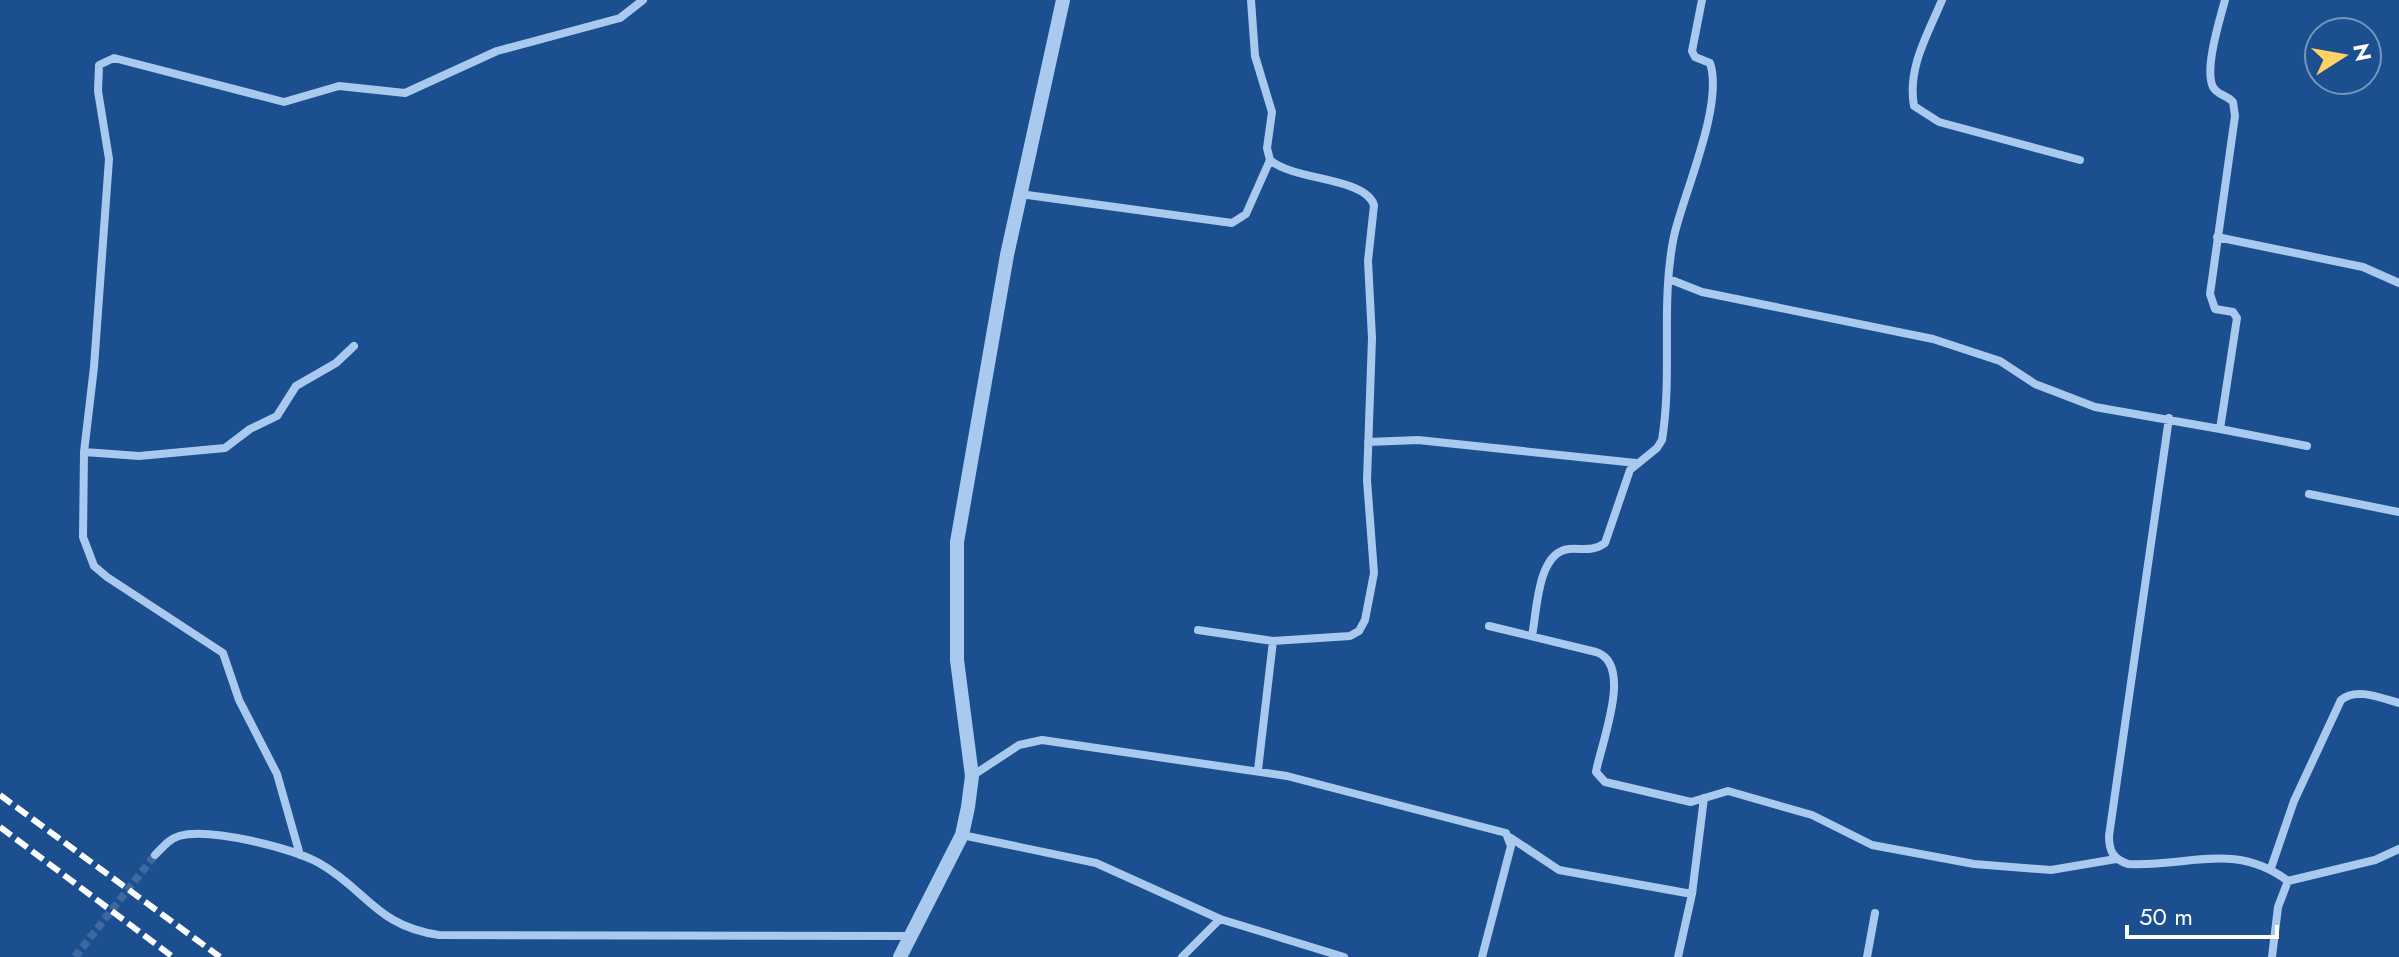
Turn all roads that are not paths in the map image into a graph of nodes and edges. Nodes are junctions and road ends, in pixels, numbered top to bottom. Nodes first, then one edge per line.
1 (643, 0) edge
2 (1063, 0) edge
3 (1251, 0) edge
4 (1702, 0) edge
5 (1942, 0) edge
6 (2225, 0) edge
7 (1270, 160) junction
8 (2080, 160) dead end
9 (1020, 194) junction
10 (2217, 237) junction
11 (1669, 279) junction
12 (2399, 283) edge
13 (354, 346) dead end
14 (2169, 418) junction
15 (2220, 429) junction
16 (1368, 442) junction
17 (2307, 446) dead end
18 (84, 452) junction
19 (1636, 463) junction
20 (2309, 494) dead end
21 (2399, 512) edge
22 (1489, 626) dead end
23 (1198, 630) dead end
24 (1532, 636) junction
25 (1273, 641) junction
26 (2399, 703) edge
27 (1258, 770) junction
28 (972, 776) junction
29 (1704, 798) junction
30 (962, 835) junction
31 (1511, 838) junction
32 (2399, 849) edge
33 (155, 855) tunnel mouth
34 (300, 855) junction
35 (2116, 859) junction
36 (2271, 868) junction
37 (2288, 881) junction
38 (1692, 894) junction
39 (1875, 913) dead end
40 (1220, 919) junction
41 (913, 936) junction
42 (1486, 956) edge
43 (900, 957) edge
44 (1182, 957) edge
45 (1344, 957) edge
46 (1678, 957) edge
47 (1867, 957) edge
48 (2272, 957) edge

1 - 18 street
2 - 9 street
3 - 7 street
4 - 11 street
5 - 8 street
6 - 10 street
7 - 9 street
7 - 16 street
9 - 28 street
10 - 12 street
10 - 15 street
11 - 14 street
11 - 19 street
13 - 18 street
14 - 15 street
14 - 35 street
15 - 17 street
16 - 19 street
16 - 25 street
18 - 34 street
19 - 24 street
20 - 21 street
22 - 24 street
23 - 25 street
24 - 29 street
25 - 27 street
26 - 36 street
27 - 28 street
27 - 31 street
28 - 30 street
29 - 35 street
29 - 38 street
30 - 40 street
30 - 41 street
31 - 38 street
31 - 42 street
32 - 37 street
33 - 34 street
34 - 41 street
35 - 36 street
36 - 37 street
37 - 48 street
38 - 46 street
39 - 47 street
40 - 44 street
40 - 45 street
41 - 43 street

